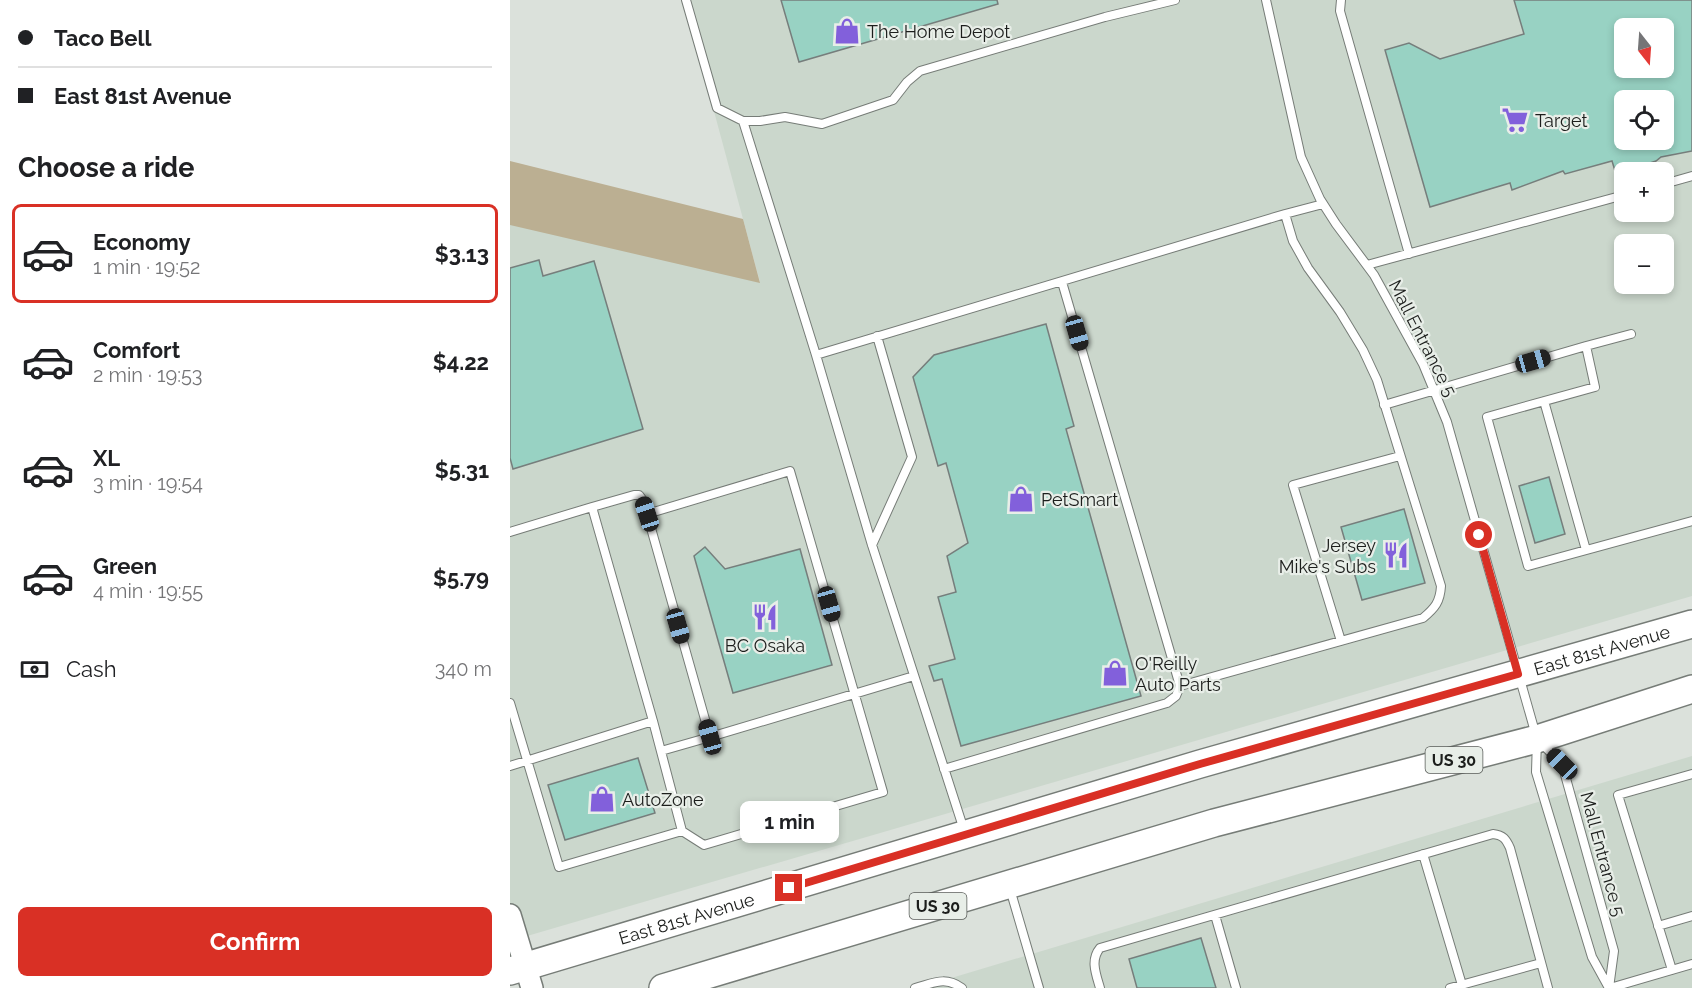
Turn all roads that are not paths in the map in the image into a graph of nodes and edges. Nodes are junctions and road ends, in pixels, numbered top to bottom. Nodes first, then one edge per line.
1 (686, 0) edge
2 (1175, 0) edge
3 (1266, 0) edge
4 (1341, 0) edge
5 (743, 122) junction
6 (1692, 176) edge
7 (1674, 181) edge
8 (1614, 198) edge
9 (1323, 204) junction
10 (1285, 214) junction
11 (1409, 254) junction
12 (1367, 265) junction
13 (1062, 282) junction
14 (1631, 334) dead end
15 (877, 336) junction
16 (1586, 346) junction
17 (816, 355) junction
18 (1435, 390) junction
19 (1544, 401) junction
20 (1384, 405) junction
21 (1400, 456) junction
22 (592, 507) junction
23 (647, 514) junction
24 (1692, 521) edge
25 (510, 532) edge
26 (872, 545) junction
27 (1586, 550) junction
28 (1692, 624) edge
29 (1341, 641) junction
30 (1518, 674) junction
31 (914, 676) junction
32 (1180, 686) junction
33 (1692, 689) edge
34 (855, 693) junction
35 (510, 703) edge
36 (653, 721) junction
37 (710, 737) junction
38 (1537, 738) junction
39 (661, 751) junction
40 (526, 761) junction
41 (510, 766) edge
42 (944, 769) junction
43 (1692, 774) edge
44 (682, 831) junction
45 (965, 834) junction
46 (1423, 855) junction
47 (1009, 885) junction
48 (510, 915) edge
49 (1215, 915) junction
50 (1692, 916) edge
51 (1658, 926) junction
52 (1541, 963) junction
53 (1692, 964) edge
54 (1672, 970) junction
55 (523, 975) edge
56 (1462, 985) junction
57 (669, 987) edge
58 (915, 988) edge
59 (962, 988) edge
60 (1039, 988) edge
61 (1100, 988) edge
62 (1236, 988) edge
63 (1450, 988) edge
64 (1548, 988) edge
65 (1609, 988) edge

1 - 5 lane
2 - 5 lane
3 - 9 lane, Mall Entrance 5
4 - 11 lane
5 - 17 lane
6 - 7 lane
8 - 11 lane
9 - 10 lane
9 - 12 lane, Mall Entrance 5
10 - 13 lane
10 - 20 lane
11 - 12 lane
12 - 18 lane, Mall Entrance 5
13 - 15 lane
13 - 32 lane
14 - 16 lane
15 - 17 lane
15 - 26 lane
16 - 18 lane
16 - 19 lane
17 - 26 lane
18 - 20 lane
18 - 30 lane, Mall Entrance 5
19 - 27 lane
19 - 27 lane
20 - 21 lane
21 - 29 lane
21 - 29 lane
22 - 23 lane
22 - 25 lane
22 - 36 lane
23 - 34 lane
23 - 37 lane
24 - 27 lane
26 - 31 lane
28 - 30 highway, East 81st Avenue
29 - 32 lane
30 - 38 lane, Mall Entrance 5
30 - 45 highway, East 81st Avenue
31 - 34 lane
31 - 42 lane
32 - 42 lane
33 - 38 highway, US 30
34 - 37 lane
34 - 44 lane
35 - 40 lane
36 - 39 lane
36 - 40 lane
37 - 39 lane
38 - 47 highway, US 30
38 - 65 lane, Mall Entrance 5
38 - 65 lane, Mall Entrance 5
39 - 44 lane
40 - 41 lane
40 - 44 lane
42 - 45 lane
43 - 51 lane
45 - 55 highway, East 81st Avenue
46 - 49 lane
46 - 52 lane
46 - 56 lane
47 - 57 highway, US 30
47 - 60 lane
48 - 55 street
49 - 61 lane
49 - 62 lane
50 - 51 lane
51 - 54 lane
52 - 56 lane
52 - 64 lane
53 - 54 lane
54 - 65 lane
56 - 63 lane
58 - 59 lane

